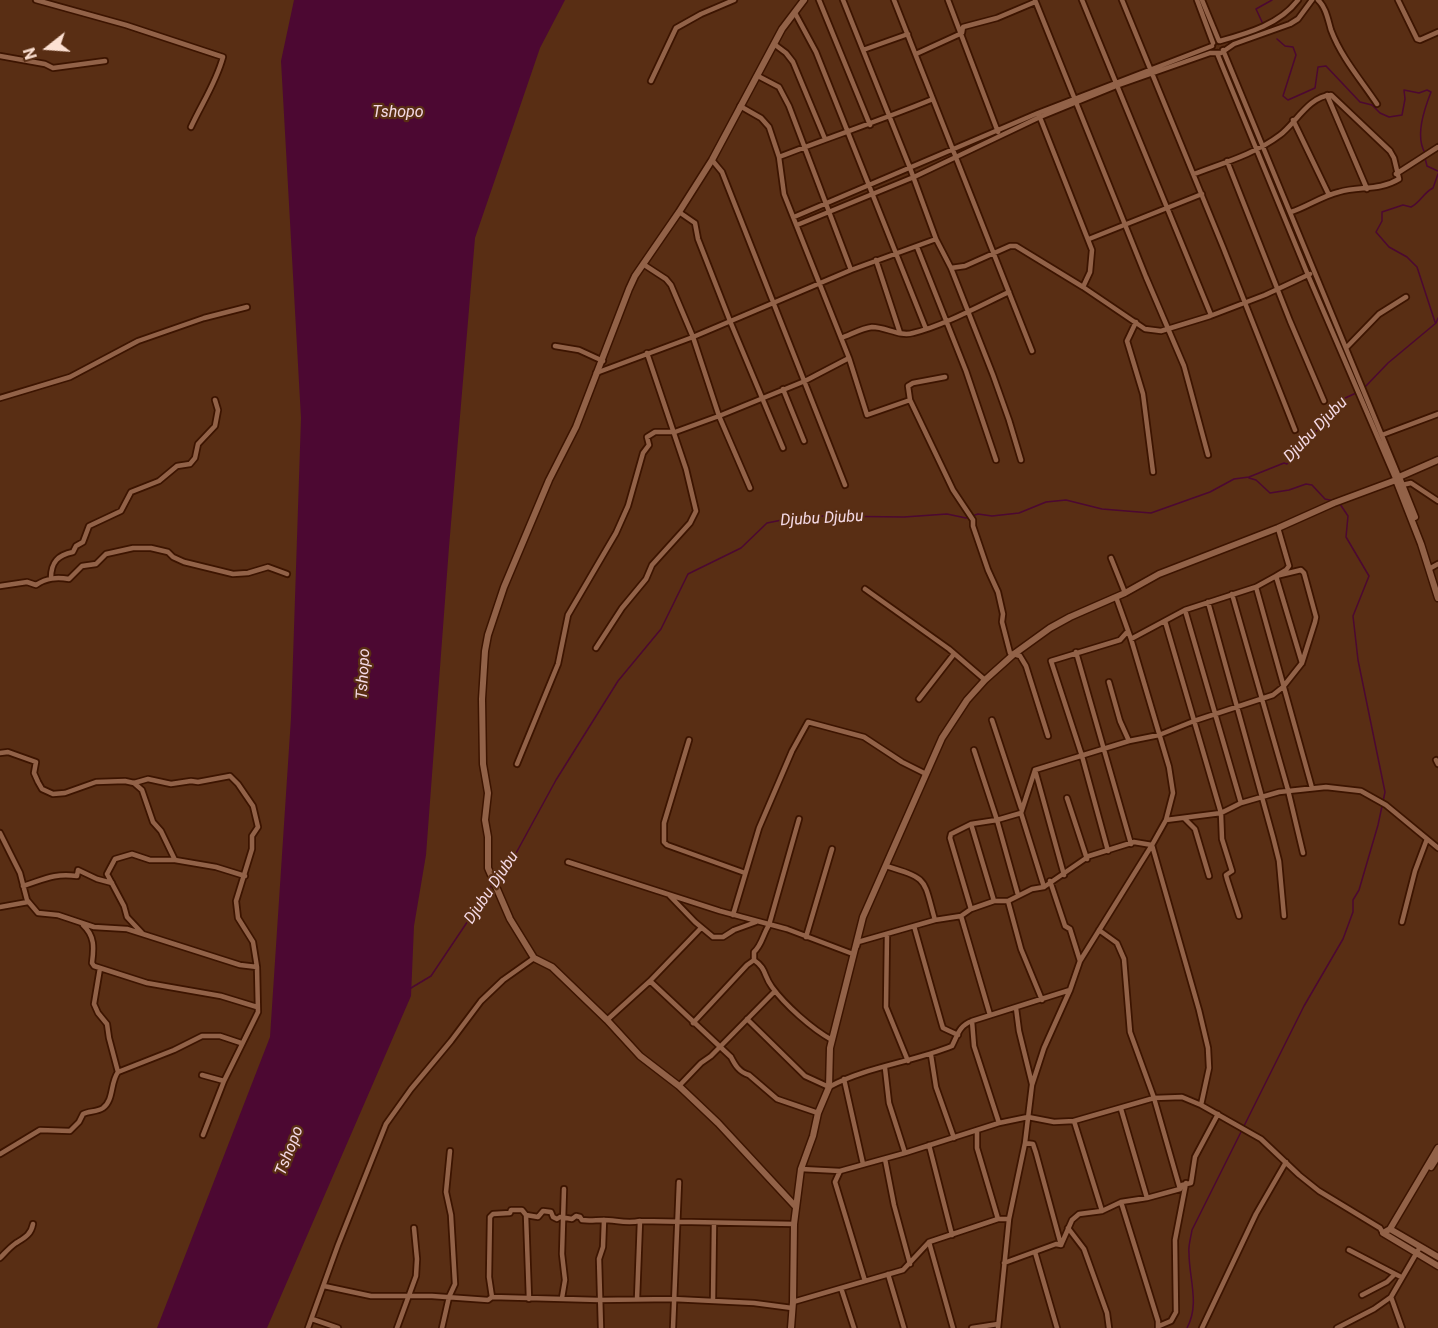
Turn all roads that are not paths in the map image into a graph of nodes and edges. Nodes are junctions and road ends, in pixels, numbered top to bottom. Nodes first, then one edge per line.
1 (36, 0) edge
2 (734, 0) edge
3 (804, 0) edge
4 (819, 0) edge
5 (843, 0) edge
6 (894, 0) edge
7 (948, 0) edge
8 (1082, 0) edge
9 (1122, 0) edge
10 (1197, 0) edge
11 (1202, 0) edge
12 (1298, 0) edge
13 (1312, 0) edge
14 (1318, 0) edge
15 (1398, 0) edge
16 (1035, 1) edge
17 (795, 13) junction
18 (1438, 32) edge
19 (962, 33) junction
20 (908, 34) junction
21 (774, 45) junction
22 (1216, 46) junction
23 (863, 50) junction
24 (1223, 50) junction
25 (916, 54) junction
26 (0, 56) edge
27 (105, 60) dead end
28 (1150, 72) junction
29 (758, 76) junction
30 (651, 81) dead end
31 (1115, 84) junction
32 (1327, 95) junction
33 (933, 99) junction
34 (1075, 100) junction
35 (1377, 104) dead end
36 (740, 106) junction
37 (1039, 115) junction
38 (890, 117) junction
39 (1293, 120) junction
40 (870, 125) junction
41 (191, 127) dead end
42 (847, 133) junction
43 (999, 133) junction
44 (825, 139) junction
45 (804, 147) junction
46 (1438, 147) edge
47 (1260, 149) junction
48 (952, 150) junction
49 (955, 156) junction
50 (779, 157) junction
51 (712, 160) junction
52 (1227, 161) junction
53 (910, 168) junction
54 (1194, 174) junction
55 (1396, 174) junction
56 (914, 177) junction
57 (868, 187) junction
58 (1367, 189) junction
59 (871, 194) junction
60 (1202, 194) junction
61 (1329, 195) junction
62 (826, 204) junction
63 (1167, 208) junction
64 (679, 212) junction
65 (829, 212) junction
66 (1291, 212) junction
67 (794, 217) junction
68 (797, 225) junction
69 (1125, 225) junction
70 (936, 239) junction
71 (1089, 239) junction
72 (917, 247) junction
73 (995, 252) junction
74 (896, 254) junction
75 (876, 261) junction
76 (643, 264) junction
77 (951, 268) junction
78 (851, 270) junction
79 (1315, 273) junction
80 (1308, 275) junction
81 (819, 283) junction
82 (1083, 287) junction
83 (1279, 289) junction
84 (1009, 292) junction
85 (1406, 297) dead end
86 (1246, 303) junction
87 (774, 304) junction
88 (248, 307) dead end
89 (968, 312) junction
90 (1211, 315) junction
91 (946, 320) junction
92 (730, 321) junction
93 (1136, 322) junction
94 (926, 328) junction
95 (1170, 329) junction
96 (900, 333) junction
97 (693, 338) junction
98 (841, 338) junction
99 (555, 346) dead end
100 (1346, 348) junction
101 (1032, 351) dead end
102 (647, 353) junction
103 (849, 358) junction
104 (603, 361) junction
105 (596, 373) junction
106 (945, 377) dead end
107 (805, 381) junction
108 (783, 389) junction
109 (0, 398) edge
110 (761, 398) junction
111 (215, 400) dead end
112 (910, 400) junction
113 (1324, 401) dead end
114 (1438, 414) edge
115 (719, 416) junction
116 (1295, 430) dead end
117 (675, 432) junction
118 (1382, 435) junction
119 (804, 441) dead end
120 (783, 448) dead end
121 (1208, 455) dead end
122 (996, 460) dead end
123 (1021, 460) dead end
124 (1438, 460) edge
125 (1153, 472) dead end
126 (1398, 479) junction
127 (845, 485) dead end
128 (1402, 485) junction
129 (750, 488) dead end
130 (1438, 501) edge
131 (1278, 528) junction
132 (1111, 558) dead end
133 (1433, 567) edge
134 (287, 574) dead end
135 (1276, 576) junction
136 (51, 578) junction
137 (0, 586) edge
138 (1438, 586) edge
139 (1256, 587) junction
140 (865, 590) dead end
141 (1125, 592) junction
142 (1232, 594) junction
143 (1116, 597) junction
144 (1438, 598) edge
145 (1208, 602) junction
146 (1185, 610) junction
147 (1165, 621) junction
148 (1128, 631) junction
149 (1120, 640) junction
150 (1132, 642) junction
151 (596, 648) dead end
152 (1076, 652) junction
153 (954, 654) junction
154 (1014, 654) junction
155 (1302, 663) junction
156 (985, 680) junction
157 (1109, 682) dead end
158 (1283, 687) junction
159 (919, 699) dead end
160 (1261, 699) junction
161 (1238, 706) junction
162 (1216, 714) junction
163 (992, 720) dead end
164 (1194, 721) junction
165 (1159, 735) junction
166 (1048, 736) dead end
167 (689, 740) dead end
168 (1129, 741) junction
169 (974, 750) dead end
170 (1105, 750) junction
171 (0, 753) edge
172 (1082, 756) junction
173 (517, 764) dead end
174 (1035, 770) junction
175 (926, 774) junction
176 (134, 783) junction
177 (1312, 788) junction
178 (1288, 790) junction
179 (1264, 797) junction
180 (1067, 798) dead end
181 (1241, 803) junction
182 (1021, 810) junction
183 (1221, 813) junction
184 (1184, 818) junction
185 (799, 819) dead end
186 (997, 820) junction
187 (1166, 820) junction
188 (971, 824) junction
189 (0, 833) edge
190 (1427, 839) junction
191 (1131, 844) junction
192 (1152, 845) junction
193 (1438, 848) edge
194 (832, 849) dead end
195 (1108, 851) junction
196 (1303, 853) dead end
197 (175, 860) junction
198 (1087, 860) junction
199 (568, 862) dead end
200 (886, 866) junction
201 (745, 873) junction
202 (1064, 875) junction
203 (245, 876) junction
204 (1209, 876) dead end
205 (1050, 880) junction
206 (112, 883) junction
207 (23, 886) junction
208 (1044, 886) junction
209 (668, 894) junction
210 (1018, 895) junction
211 (994, 901) junction
212 (1008, 901) junction
213 (28, 902) junction
214 (0, 907) edge
215 (970, 909) junction
216 (733, 915) junction
217 (961, 916) junction
218 (1239, 916) dead end
219 (1284, 916) dead end
220 (935, 920) junction
221 (1402, 922) dead end
222 (754, 923) junction
223 (82, 924) junction
224 (769, 925) junction
225 (914, 926) junction
226 (701, 928) junction
227 (1099, 930) junction
228 (143, 934) junction
229 (763, 934) junction
230 (887, 935) junction
231 (806, 937) junction
232 (854, 951) junction
233 (534, 958) junction
234 (754, 960) junction
235 (1080, 961) junction
236 (100, 968) junction
237 (257, 968) junction
238 (650, 981) junction
239 (1070, 990) junction
240 (775, 991) junction
241 (1042, 1000) junction
242 (257, 1007) junction
243 (1016, 1008) junction
244 (990, 1015) junction
245 (747, 1019) junction
246 (607, 1020) junction
247 (972, 1021) junction
248 (693, 1023) junction
249 (958, 1035) junction
250 (832, 1040) junction
251 (241, 1043) junction
252 (719, 1046) junction
253 (931, 1054) junction
254 (908, 1061) junction
255 (885, 1068) junction
256 (118, 1072) junction
257 (202, 1075) dead end
258 (844, 1079) junction
259 (224, 1081) junction
260 (1032, 1084) junction
261 (679, 1086) junction
262 (829, 1088) junction
263 (1154, 1098) junction
264 (1201, 1105) junction
265 (1121, 1109) junction
266 (818, 1113) junction
267 (1218, 1114) junction
268 (1028, 1117) junction
269 (1074, 1121) junction
270 (999, 1123) junction
271 (977, 1130) junction
272 (203, 1135) dead end
273 (954, 1138) junction
274 (1025, 1143) junction
275 (929, 1145) junction
276 (1438, 1148) edge
277 (450, 1151) dead end
278 (905, 1153) junction
279 (0, 1154) edge
280 (1438, 1156) edge
281 (885, 1159) junction
282 (1286, 1162) junction
283 (863, 1164) junction
284 (801, 1169) junction
285 (840, 1171) junction
286 (678, 1182) dead end
287 (1186, 1183) junction
288 (564, 1189) dead end
289 (1180, 1189) junction
290 (1147, 1198) junction
291 (1120, 1202) junction
292 (795, 1206) junction
293 (1102, 1211) junction
294 (526, 1215) junction
295 (564, 1217) junction
296 (998, 1219) junction
297 (1009, 1219) junction
298 (604, 1220) junction
299 (639, 1221) junction
300 (714, 1222) junction
301 (678, 1223) junction
302 (33, 1224) dead end
303 (794, 1224) junction
304 (414, 1228) dead end
305 (1068, 1228) junction
306 (1387, 1232) junction
307 (952, 1235) junction
308 (929, 1242) junction
309 (1061, 1245) junction
310 (1349, 1250) dead end
311 (1418, 1250) junction
312 (1035, 1252) junction
313 (1438, 1257) edge
314 (0, 1258) edge
315 (1004, 1263) junction
316 (910, 1264) junction
317 (1438, 1266) edge
318 (888, 1274) junction
319 (1395, 1274) junction
320 (1401, 1277) junction
321 (865, 1281) junction
322 (324, 1286) junction
323 (841, 1288) junction
324 (1362, 1295) dead end
325 (492, 1296) junction
326 (408, 1297) junction
327 (449, 1297) junction
328 (1391, 1297) junction
329 (562, 1298) junction
330 (529, 1299) junction
331 (638, 1299) junction
332 (673, 1299) junction
333 (599, 1300) junction
334 (713, 1300) junction
335 (793, 1305) junction
336 (312, 1319) junction
337 (1348, 1322) junction
338 (998, 1326) edge
339 (1158, 1327) edge
340 (308, 1328) edge
341 (338, 1328) edge
342 (397, 1328) edge
343 (442, 1328) edge
344 (601, 1328) edge
345 (673, 1328) edge
346 (791, 1328) edge
347 (854, 1328) edge
348 (904, 1328) edge
349 (953, 1328) edge
350 (972, 1328) edge
351 (1057, 1328) edge
352 (1109, 1328) edge
353 (1202, 1328) edge
354 (1336, 1328) edge
355 (1350, 1328) edge
356 (1402, 1328) edge

1 - 41 street
2 - 30 street
3 - 17 street
4 - 40 street
5 - 23 street
6 - 20 street
7 - 19 street
8 - 31 street
9 - 28 street
10 - 22 street
11 - 22 street
12 - 22 street
13 - 24 street
14 - 35 street
15 - 18 street
16 - 19 street
16 - 34 street
17 - 21 street
17 - 42 street
19 - 25 street
19 - 43 street
20 - 23 street
20 - 25 street
21 - 29 street
21 - 44 street
22 - 24 street
22 - 24 street
22 - 28 street
22 - 47 street
23 - 38 street
24 - 47 street
25 - 33 street
26 - 27 street
28 - 31 street
28 - 54 street
29 - 36 street
29 - 45 street
31 - 34 street
31 - 63 street
32 - 39 street
32 - 55 street
32 - 58 street
33 - 38 street
33 - 48 street
34 - 37 street
34 - 69 street
36 - 50 street
36 - 51 street
37 - 43 street
37 - 71 street
38 - 40 street
38 - 53 street
39 - 47 street
39 - 61 street
40 - 42 street
42 - 44 street
42 - 57 street
43 - 48 street
43 - 49 street
44 - 45 street
45 - 50 street
45 - 62 street
46 - 55 street
47 - 52 street
47 - 66 street
47 - 80 street
48 - 49 street
48 - 53 street
49 - 56 street
49 - 73 street
50 - 67 street
51 - 64 street
51 - 87 street
52 - 54 street
52 - 83 street
53 - 56 street
53 - 57 street
54 - 60 street
55 - 58 street
56 - 59 street
56 - 70 street
57 - 59 street
57 - 62 street
58 - 61 street
59 - 65 street
59 - 74 street
60 - 63 street
60 - 86 street
61 - 66 street
62 - 65 street
62 - 67 street
63 - 69 street
63 - 90 street
64 - 76 street
64 - 92 street
65 - 68 street
65 - 78 street
66 - 79 street
67 - 68 street
68 - 81 street
69 - 71 street
69 - 95 street
70 - 72 street
70 - 77 street
71 - 82 street
72 - 74 street
72 - 91 street
73 - 77 street
73 - 82 street
73 - 84 street
74 - 75 street
74 - 94 street
75 - 78 street
75 - 96 street
76 - 97 street
76 - 104 street
77 - 89 street
78 - 81 street
79 - 80 street
79 - 100 street
80 - 83 street
80 - 126 street
81 - 87 street
81 - 98 street
82 - 93 street
83 - 86 street
83 - 113 street
84 - 89 street
84 - 101 street
85 - 100 street
86 - 90 street
86 - 116 street
87 - 92 street
87 - 107 street
88 - 109 street
89 - 91 street
89 - 123 street
90 - 95 street
91 - 94 street
91 - 122 street
92 - 97 street
92 - 110 street
93 - 95 street
93 - 125 street
94 - 96 street
95 - 121 street
96 - 98 street
97 - 102 street
97 - 115 street
98 - 103 street
99 - 104 street
100 - 118 street
102 - 105 street
102 - 117 street
103 - 107 street
103 - 112 street
104 - 105 street
105 - 233 street
106 - 112 street
107 - 108 street
107 - 127 street
108 - 110 street
108 - 119 street
110 - 115 street
110 - 120 street
111 - 136 street
112 - 154 street
114 - 118 street
115 - 117 street
115 - 129 street
117 - 151 street
117 - 173 street
118 - 126 street
124 - 126 street
126 - 128 street
126 - 131 street
126 - 133 street
128 - 130 street
128 - 133 street
131 - 135 street
131 - 141 street
132 - 141 street
133 - 138 street
133 - 144 street
134 - 136 street
135 - 139 street
135 - 155 street
135 - 155 street
136 - 137 street
139 - 142 street
139 - 158 street
140 - 153 street
141 - 143 street
142 - 145 street
142 - 160 street
143 - 148 street
143 - 154 street
145 - 146 street
145 - 161 street
146 - 147 street
146 - 162 street
147 - 150 street
147 - 164 street
148 - 149 street
148 - 150 street
149 - 150 street
149 - 152 street
150 - 165 street
152 - 170 street
152 - 172 street
153 - 156 street
153 - 159 street
154 - 156 street
154 - 166 street
155 - 158 street
156 - 175 street
157 - 168 street
158 - 160 street
158 - 177 street
160 - 161 street
160 - 178 street
161 - 162 street
161 - 179 street
162 - 164 street
162 - 181 street
163 - 182 street
164 - 165 street
164 - 183 street
165 - 168 street
165 - 187 street
167 - 201 street
168 - 170 street
169 - 186 street
170 - 172 street
170 - 191 street
171 - 176 street
172 - 174 street
172 - 195 street
174 - 182 street
174 - 202 street
175 - 200 street
175 - 201 street
176 - 197 street
176 - 203 street
177 - 178 street
177 - 190 street
178 - 179 street
178 - 196 street
179 - 181 street
179 - 219 street
180 - 198 street
181 - 183 street
182 - 186 street
182 - 208 street
183 - 184 street
183 - 218 street
184 - 187 street
184 - 204 street
185 - 224 street
186 - 188 street
186 - 210 street
187 - 192 street
188 - 211 street
188 - 215 street
189 - 207 street
190 - 193 street
190 - 221 street
191 - 192 street
191 - 195 street
192 - 227 street
192 - 264 street
194 - 231 street
195 - 198 street
197 - 203 street
197 - 206 street
198 - 202 street
199 - 209 street
200 - 220 street
200 - 232 street
201 - 216 street
202 - 205 street
203 - 237 street
205 - 208 street
205 - 235 street
206 - 207 street
206 - 228 street
207 - 213 street
208 - 210 street
209 - 216 street
209 - 226 street
210 - 212 street
211 - 212 street
211 - 215 street
212 - 241 street
213 - 214 street
213 - 223 street
215 - 217 street
216 - 222 street
217 - 220 street
217 - 244 street
220 - 225 street
222 - 224 street
222 - 226 street
222 - 229 street
223 - 228 street
223 - 236 street
224 - 229 street
224 - 231 street
225 - 230 street
225 - 249 street
226 - 238 street
227 - 235 street
227 - 263 street
228 - 237 street
229 - 234 street
230 - 232 street
230 - 254 street
231 - 232 street
232 - 250 street
233 - 246 street
233 - 322 street
234 - 240 street
234 - 248 street
235 - 239 street
236 - 242 street
236 - 256 street
237 - 242 street
238 - 246 street
238 - 248 street
239 - 241 street
239 - 260 street
240 - 245 street
240 - 250 street
241 - 243 street
242 - 251 street
243 - 244 street
243 - 260 street
244 - 247 street
245 - 252 street
245 - 262 street
246 - 261 street
247 - 249 street
247 - 270 street
248 - 252 street
249 - 253 street
250 - 262 street
251 - 256 street
251 - 259 street
252 - 261 street
252 - 266 street
253 - 254 street
253 - 273 street
254 - 255 street
255 - 258 street
255 - 278 street
256 - 279 street
257 - 259 street
258 - 262 street
258 - 283 street
259 - 272 street
260 - 268 street
261 - 292 street
262 - 266 street
263 - 264 street
263 - 265 street
263 - 289 street
264 - 267 street
265 - 269 street
265 - 290 street
266 - 284 street
267 - 282 street
267 - 287 street
268 - 269 street
268 - 270 street
268 - 274 street
269 - 293 street
270 - 271 street
271 - 273 street
271 - 296 street
273 - 275 street
274 - 297 street
274 - 309 street
275 - 278 street
275 - 307 street
276 - 306 street
277 - 327 street
278 - 281 street
280 - 306 street
281 - 283 street
281 - 316 street
282 - 306 street
282 - 353 street
283 - 285 street
284 - 285 street
284 - 292 street
285 - 321 street
286 - 301 street
287 - 289 street
287 - 339 street
288 - 295 street
289 - 290 street
290 - 291 street
291 - 293 street
291 - 339 street
292 - 303 street
293 - 305 street
294 - 295 street
294 - 325 street
294 - 330 street
295 - 298 street
295 - 329 street
296 - 297 street
296 - 307 street
297 - 315 street
298 - 299 street
298 - 333 street
299 - 301 street
299 - 331 street
300 - 301 street
300 - 303 street
300 - 334 street
301 - 332 street
302 - 314 street
303 - 335 street
304 - 326 street
305 - 309 street
305 - 352 street
306 - 311 street
307 - 308 street
308 - 316 street
308 - 349 street
309 - 312 street
310 - 319 street
311 - 313 street
311 - 317 street
311 - 320 street
312 - 315 street
312 - 351 street
315 - 338 street
316 - 318 street
318 - 321 street
318 - 348 street
319 - 320 street
319 - 324 street
320 - 328 street
321 - 323 street
322 - 326 street
322 - 336 street
323 - 335 street
323 - 347 street
325 - 327 street
325 - 330 street
326 - 327 street
326 - 342 street
327 - 343 street
328 - 337 street
328 - 356 street
329 - 330 street
329 - 333 street
331 - 332 street
331 - 333 street
332 - 334 street
332 - 345 street
333 - 344 street
334 - 335 street
335 - 346 street
336 - 340 street
336 - 341 street
337 - 354 street
337 - 355 street
338 - 350 street

